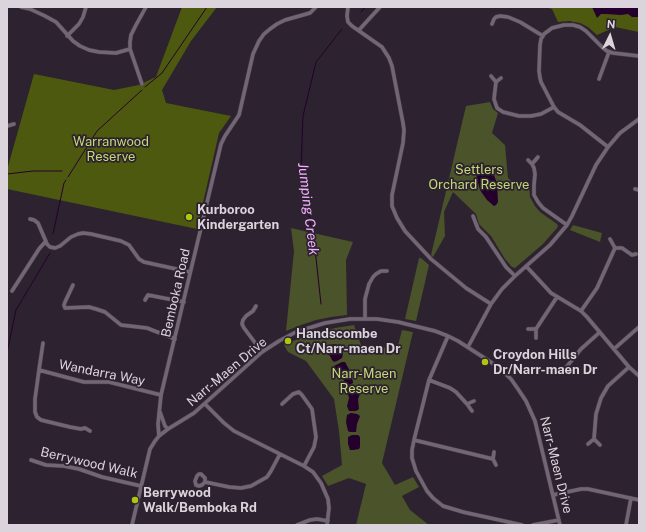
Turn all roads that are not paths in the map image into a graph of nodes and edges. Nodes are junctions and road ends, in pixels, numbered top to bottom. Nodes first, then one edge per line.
1 (21, 7) edge
2 (86, 7) edge
3 (146, 7) edge
4 (316, 7) edge
5 (348, 7) edge
6 (380, 7) edge
7 (492, 24) dead end
8 (359, 30) junction
9 (67, 36) junction
10 (543, 36) junction
11 (130, 49) junction
12 (609, 52) junction
13 (639, 56) edge
14 (491, 76) dead end
15 (501, 78) dead end
16 (599, 80) dead end
17 (496, 82) junction
18 (142, 84) dead end
19 (554, 107) junction
20 (639, 119) edge
21 (14, 124) dead end
22 (7, 126) edge
23 (608, 147) junction
24 (538, 158) dead end
25 (528, 160) dead end
26 (532, 164) junction
27 (473, 216) dead end
28 (30, 219) dead end
29 (567, 225) junction
30 (610, 239) dead end
31 (46, 241) junction
32 (615, 248) junction
33 (636, 254) dead end
34 (526, 266) junction
35 (386, 271) dead end
36 (190, 272) junction
37 (515, 276) junction
38 (73, 285) dead end
39 (12, 291) dead end
40 (557, 297) junction
41 (145, 300) dead end
42 (184, 302) junction
43 (492, 304) junction
44 (256, 306) dead end
45 (581, 312) junction
46 (365, 319) junction
47 (639, 327) edge
48 (528, 329) dead end
49 (536, 329) junction
50 (600, 332) junction
51 (448, 336) junction
52 (536, 338) dead end
53 (175, 339) junction
54 (43, 343) dead end
55 (468, 347) junction
56 (614, 348) junction
57 (262, 352) junction
58 (629, 367) junction
59 (39, 370) junction
60 (564, 370) dead end
61 (639, 376) edge
62 (429, 380) junction
63 (162, 395) junction
64 (474, 401) dead end
65 (205, 404) junction
66 (282, 404) dead end
67 (467, 404) junction
68 (159, 410) junction
69 (472, 411) dead end
70 (168, 429) junction
71 (90, 431) dead end
72 (159, 436) junction
73 (594, 439) junction
74 (414, 440) junction
75 (588, 444) dead end
76 (600, 445) dead end
77 (494, 452) dead end
78 (280, 454) junction
79 (493, 459) junction
80 (31, 460) dead end
81 (496, 465) dead end
82 (304, 466) junction
83 (205, 482) dead end
84 (141, 486) junction
85 (553, 495) junction
86 (631, 498) junction
87 (639, 500) edge
88 (559, 520) junction
89 (328, 523) edge
90 (134, 525) edge
91 (296, 525) edge
92 (522, 525) edge
93 (533, 525) edge
94 (560, 525) edge
95 (626, 525) edge

1 - 9 street
2 - 9 street
3 - 11 street
4 - 36 street, Bemboka Road
5 - 8 street
6 - 8 street
7 - 10 street
8 - 43 street
9 - 11 street
10 - 12 street
10 - 19 street
11 - 18 street
12 - 13 street
12 - 16 street
14 - 17 street
15 - 17 street
17 - 19 street
19 - 23 street
20 - 23 street
21 - 22 street
23 - 29 street
24 - 26 street
25 - 26 street
26 - 29 street
27 - 37 street
28 - 31 street
29 - 34 street
30 - 32 street
31 - 36 street
31 - 39 street
32 - 33 street
32 - 45 street
34 - 37 street
34 - 40 street
35 - 46 street
36 - 42 street, Bemboka Road
37 - 43 street
38 - 53 street
40 - 45 street
40 - 49 street
41 - 42 street
42 - 53 street, Bemboka Road
43 - 55 street
44 - 57 street
45 - 50 street
46 - 51 street, Narr-Maen Drive
46 - 57 street, Narr-Maen Drive
47 - 56 street
48 - 49 street
49 - 52 street
50 - 56 street
50 - 60 street
51 - 55 street, Narr-Maen Drive
51 - 62 street
53 - 63 street, Bemboka Road
54 - 59 street, Wandarra Way
55 - 85 street, Narr-Maen Drive
56 - 58 street
57 - 65 street, Narr-Maen Drive
58 - 61 street
58 - 73 street
59 - 63 street, Wandarra Way
59 - 71 street, Wandarra Way
62 - 67 street
62 - 74 street
63 - 68 street, Bemboka Road
64 - 67 street
65 - 70 street, Narr-Maen Drive
65 - 78 street
66 - 82 street
67 - 69 street
68 - 70 street
68 - 72 street, Bemboka Road
70 - 72 street
72 - 84 street
73 - 75 street
73 - 76 street
74 - 79 street
74 - 92 street
77 - 79 street
78 - 82 street
78 - 83 street
79 - 81 street
80 - 84 street, Berrywood Walk
82 - 89 street
84 - 90 street
85 - 86 street
85 - 88 street, Narr-Maen Drive
86 - 87 street
86 - 95 street
88 - 93 street
88 - 94 street, Narr-Maen Drive
89 - 91 street

